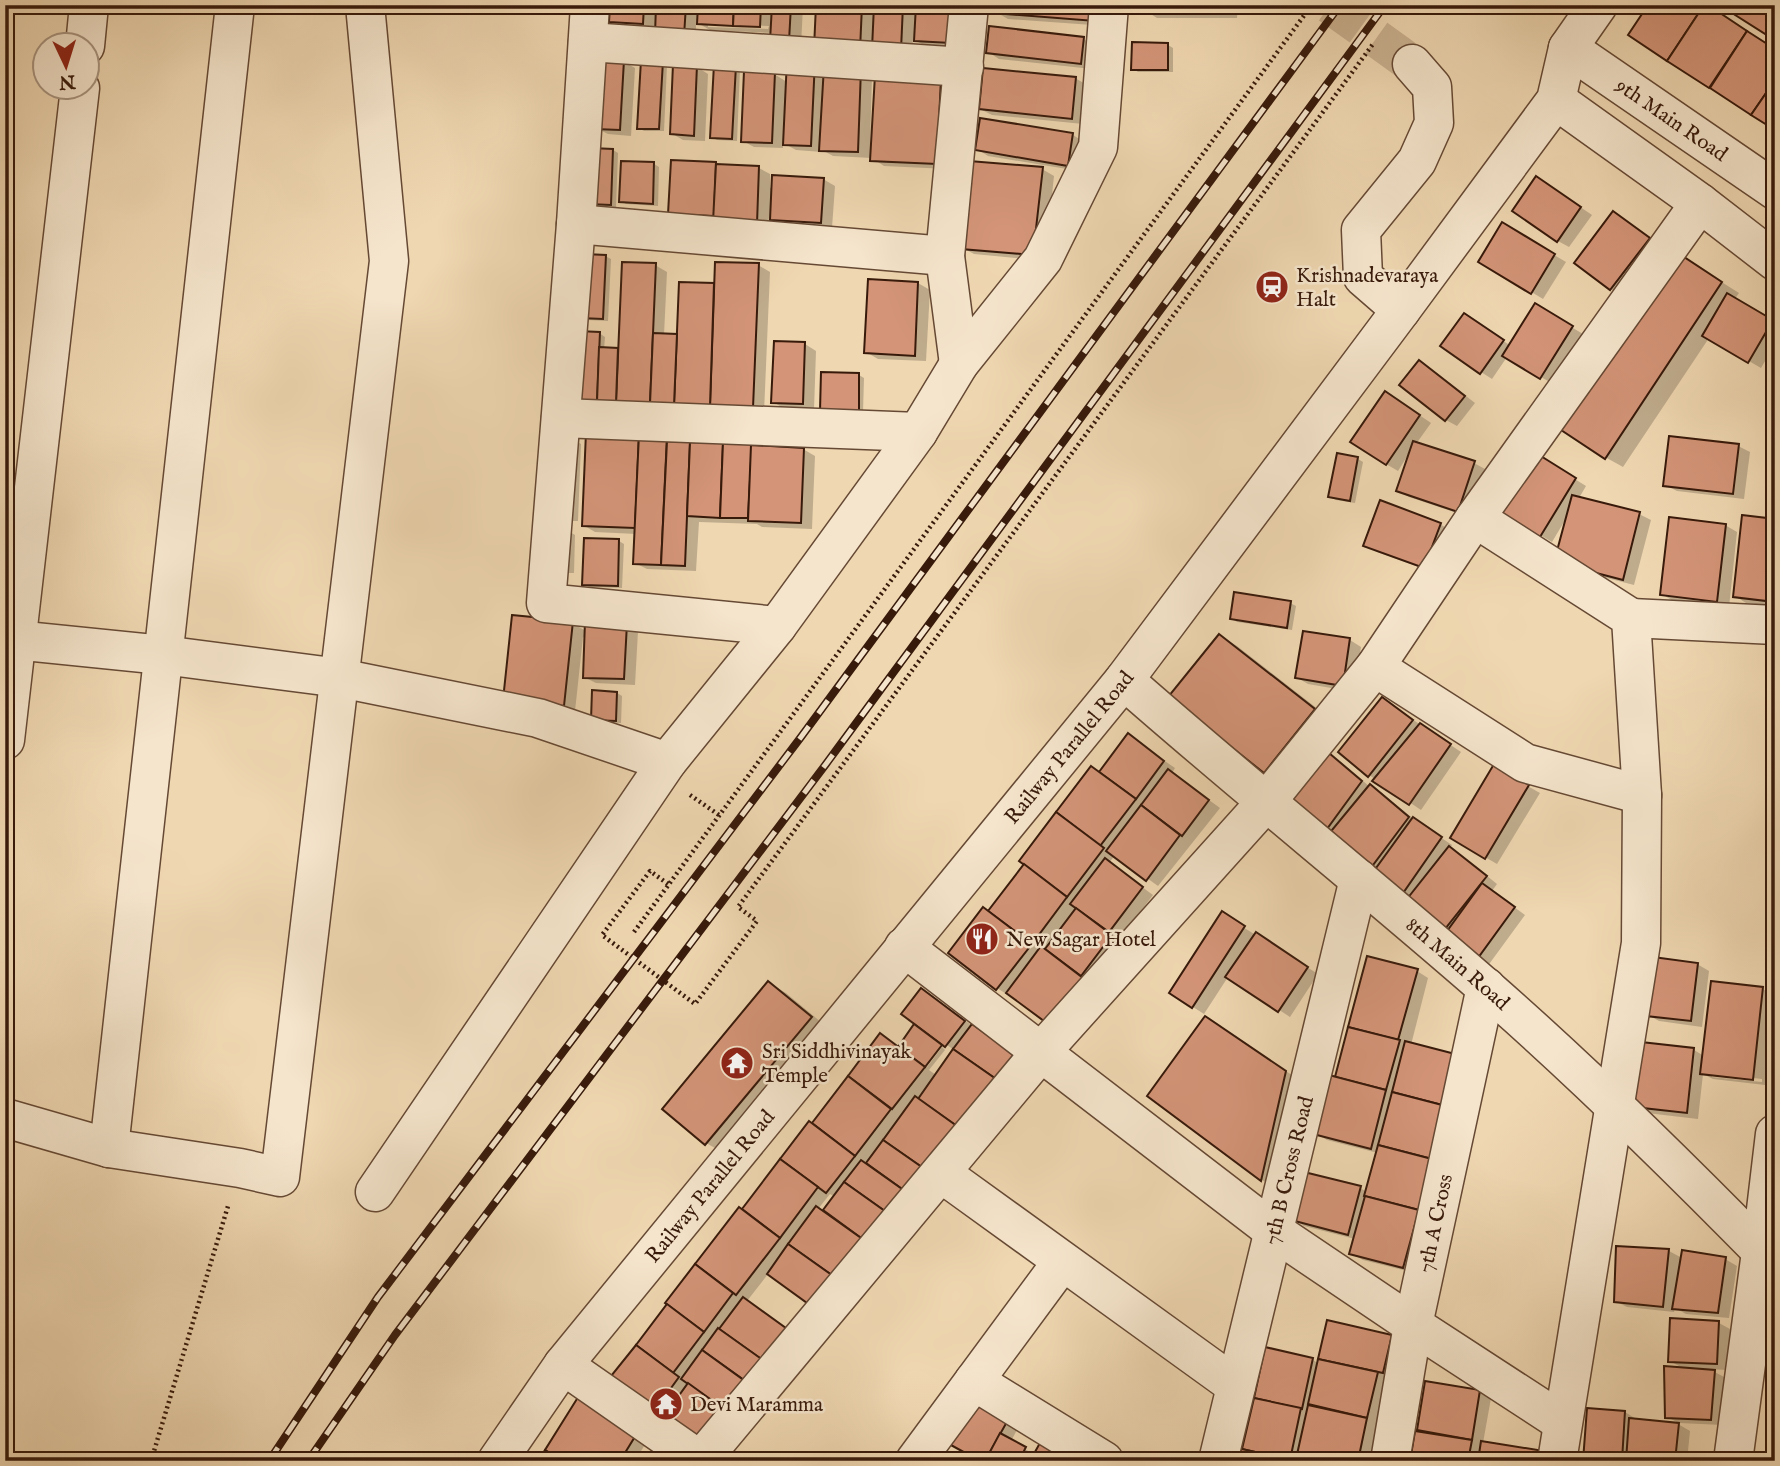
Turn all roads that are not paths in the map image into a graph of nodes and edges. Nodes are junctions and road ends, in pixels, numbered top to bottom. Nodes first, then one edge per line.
1 (89, 5) edge
2 (235, 5) edge
3 (365, 5) edge
4 (969, 5) edge
5 (1108, 5) edge
6 (1598, 5) edge
7 (589, 24) edge
8 (86, 32) edge
9 (1567, 48) junction
10 (1412, 64) tunnel mouth
11 (964, 67) junction
12 (1556, 100) junction
13 (78, 102) edge
14 (1775, 190) edge
15 (1700, 203) junction
16 (576, 223) junction
17 (945, 256) junction
18 (1775, 261) edge
19 (1401, 310) junction
20 (959, 364) junction
21 (561, 418) junction
22 (918, 432) junction
23 (1475, 518) junction
24 (1631, 618) junction
25 (1775, 625) edge
26 (777, 626) junction
27 (11, 640) edge
28 (163, 655) junction
29 (1375, 667) junction
30 (340, 678) junction
31 (1124, 680) junction
32 (5, 740) edge
33 (667, 762) junction
34 (1642, 796) junction
35 (1266, 802) junction
36 (1359, 879) junction
37 (904, 947) junction
38 (1486, 987) junction
39 (1041, 1052) junction
40 (1615, 1106) junction
41 (5, 1118) edge
42 (1775, 1134) edge
43 (109, 1148) junction
44 (941, 1173) junction
45 (375, 1192) dead end
46 (1275, 1232) junction
47 (1768, 1258) edge
48 (1062, 1262) junction
49 (1413, 1325) junction
50 (563, 1365) junction
51 (974, 1381) junction
52 (1236, 1386) junction
53 (1562, 1422) junction
54 (497, 1461) edge
55 (701, 1461) edge
56 (915, 1461) edge
57 (1104, 1461) edge
58 (1218, 1461) edge
59 (1390, 1461) edge
60 (1557, 1461) edge
61 (1733, 1461) edge

1 - 8 street
2 - 28 street
3 - 30 street
4 - 11 street
5 - 20 street
6 - 9 street, Railway Parallel Road
7 - 11 street
7 - 16 street
9 - 12 street, Railway Parallel Road
9 - 14 street, 9th Main Road
10 - 19 street
11 - 17 street
12 - 15 street
12 - 19 street, Railway Parallel Road
13 - 27 street
15 - 18 street
15 - 23 street
16 - 17 street
16 - 21 street
17 - 20 street
19 - 31 street, Railway Parallel Road
20 - 22 street
21 - 22 street
21 - 26 street
22 - 26 street
23 - 24 street
23 - 29 street
24 - 25 street
24 - 34 street
26 - 33 street
27 - 28 street
27 - 32 street
28 - 30 street
28 - 43 street
29 - 34 street
29 - 35 street
30 - 33 street
30 - 43 street
31 - 35 street, 8th Main Road
31 - 37 street, Railway Parallel Road
33 - 45 street
34 - 40 street
35 - 36 street, 8th Main Road
35 - 39 street
36 - 38 street, 8th Main Road
36 - 46 street, 7th B Cross Road
37 - 39 street
37 - 50 street, Railway Parallel Road
38 - 40 street, 8th Main Road
38 - 49 street, 7th A Cross
39 - 44 street
39 - 46 street
40 - 47 street, 8th Main Road
40 - 53 street
41 - 43 street
42 - 47 street
44 - 48 street
44 - 55 street
46 - 49 street
46 - 52 street, 7th B Cross Road
47 - 61 street
48 - 51 street
48 - 52 street
49 - 53 street
49 - 59 street, 7th A Cross
50 - 54 street, Railway Parallel Road
50 - 55 street
51 - 56 street
51 - 57 street
52 - 58 street, 7th B Cross Road
53 - 60 street

